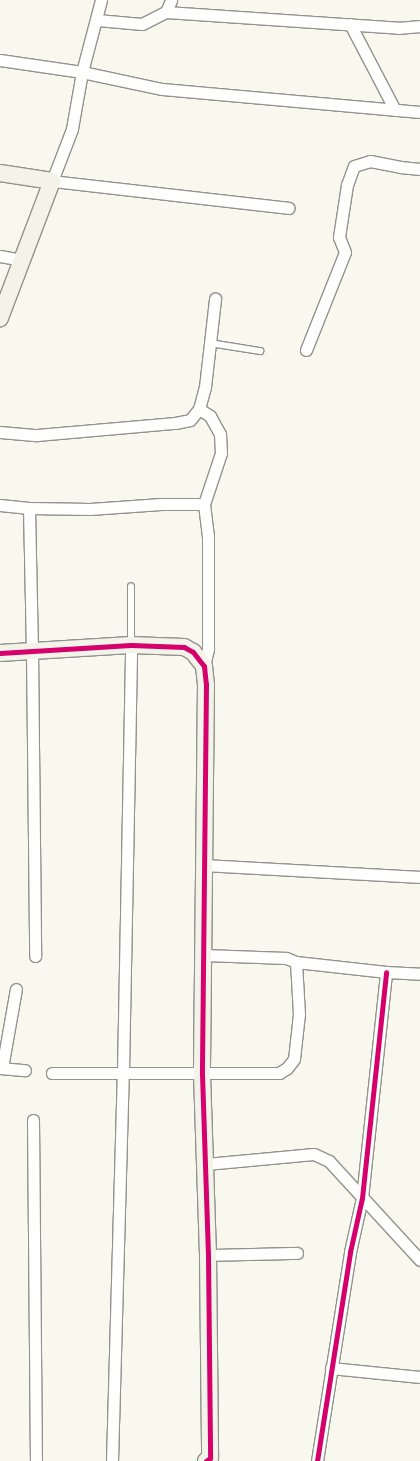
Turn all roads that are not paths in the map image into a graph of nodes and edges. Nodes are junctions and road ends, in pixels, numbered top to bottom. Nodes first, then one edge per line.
1 (101, 0) edge
2 (171, 0) edge
3 (166, 12) junction
4 (97, 20) junction
5 (350, 24) junction
6 (420, 26) edge
7 (0, 60) edge
8 (82, 72) junction
9 (395, 110) junction
10 (420, 112) edge
11 (420, 169) edge
12 (0, 173) edge
13 (52, 181) junction
14 (288, 208) dead end
15 (0, 256) edge
16 (22, 260) junction
17 (215, 299) dead end
18 (0, 318) edge
19 (210, 343) junction
20 (306, 350) dead end
21 (260, 351) dead end
22 (199, 409) junction
23 (0, 432) edge
24 (204, 504) junction
25 (0, 505) edge
26 (28, 508) junction
27 (131, 587) dead end
28 (131, 646) junction
29 (32, 649) junction
30 (0, 652) edge
31 (204, 666) junction
32 (204, 865) junction
33 (420, 877) edge
34 (204, 955) junction
35 (35, 956) dead end
36 (296, 962) junction
37 (386, 972) junction
38 (420, 974) edge
39 (16, 990) dead end
40 (1, 1068) edge
41 (25, 1070) dead end
42 (52, 1072) dead end
43 (123, 1072) junction
44 (202, 1074) junction
45 (32, 1120) dead end
46 (206, 1164) junction
47 (362, 1198) junction
48 (297, 1254) dead end
49 (208, 1255) junction
50 (420, 1260) edge
51 (331, 1368) junction
52 (420, 1377) edge
53 (36, 1461) edge
54 (112, 1461) edge
55 (206, 1461) edge
56 (317, 1461) edge

1 - 4 street
2 - 3 street
3 - 4 street
3 - 5 street
4 - 8 street
5 - 6 street
5 - 9 street
7 - 8 street
8 - 9 street
8 - 13 street
9 - 10 street
11 - 20 street
12 - 13 street
13 - 14 street
13 - 16 street
15 - 16 street
16 - 18 street
17 - 19 street
19 - 21 lane
19 - 22 street
22 - 23 street
22 - 24 street
24 - 26 street
24 - 31 street
25 - 26 street
26 - 29 street
27 - 28 lane
28 - 29 street
28 - 31 street
28 - 43 street
29 - 30 street
29 - 35 street
31 - 32 street
32 - 33 street
32 - 34 street
34 - 36 street
34 - 44 street
36 - 37 street
36 - 44 street
37 - 38 street
37 - 47 street
39 - 40 street
40 - 41 street
42 - 43 street
43 - 44 street
43 - 54 street
44 - 46 street
45 - 53 street
46 - 47 street
46 - 49 street
47 - 50 street
47 - 51 street
48 - 49 street
49 - 55 street
51 - 52 street
51 - 56 street

